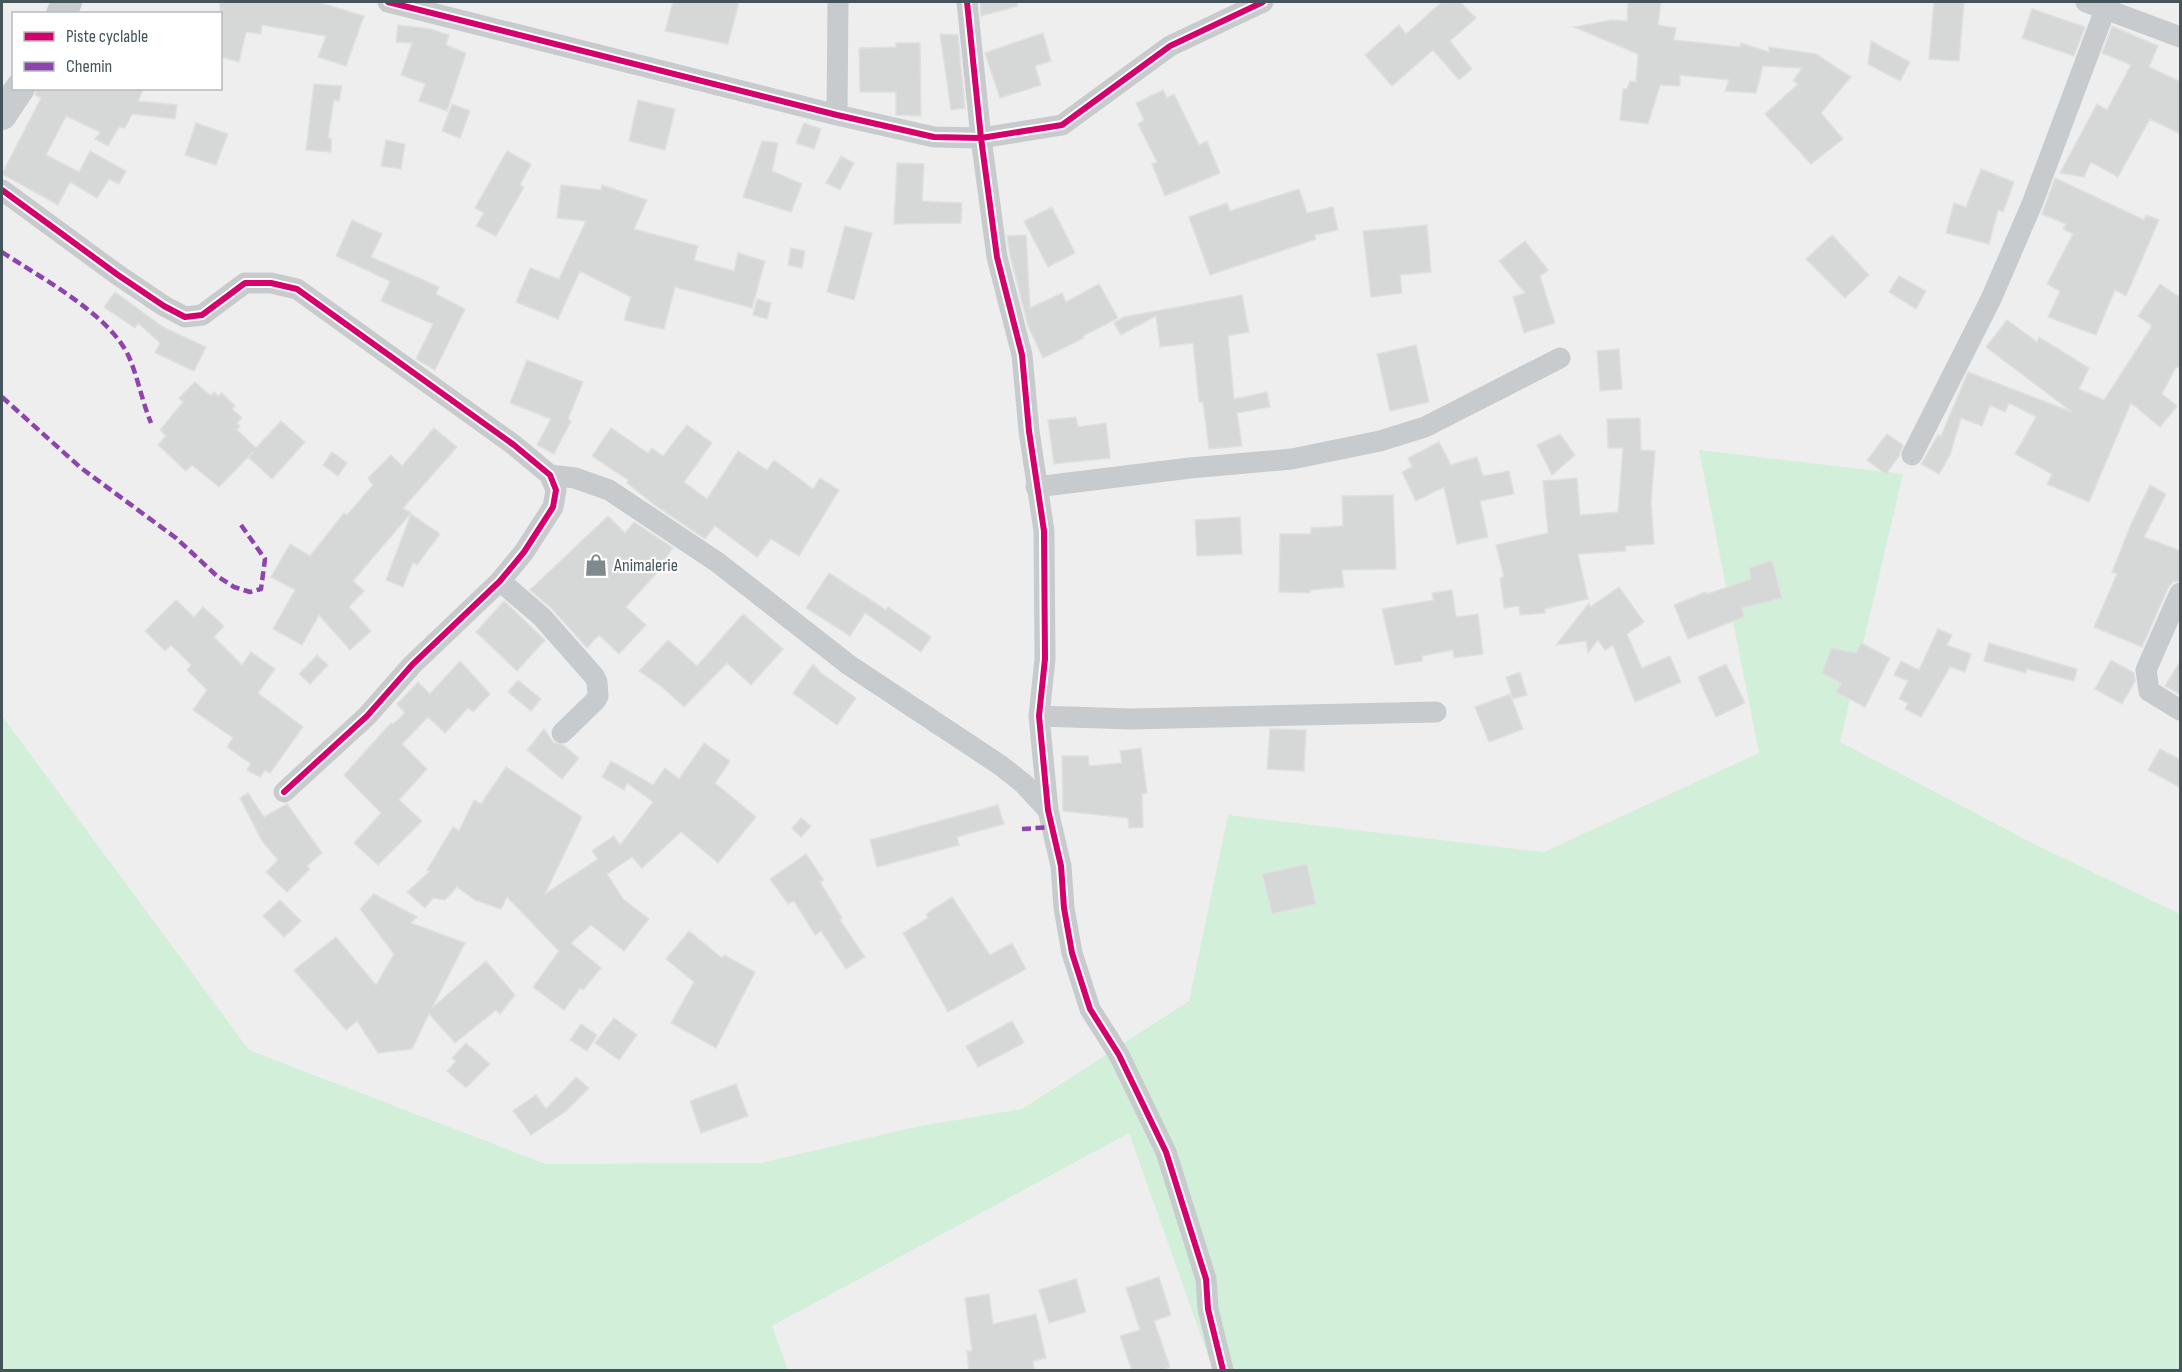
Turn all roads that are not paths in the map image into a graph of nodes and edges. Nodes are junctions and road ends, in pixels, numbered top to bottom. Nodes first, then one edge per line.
1 (388, 2) edge
2 (838, 2) edge
3 (967, 2) edge
4 (1254, 3) edge
5 (2096, 4) edge
6 (2181, 37) edge
7 (19, 90) edge
8 (2, 115) edge
9 (837, 116) junction
10 (981, 138) junction
11 (2, 190) edge
12 (1560, 358) dead end
13 (1912, 455) dead end
14 (550, 475) junction
15 (1036, 487) junction
16 (500, 581) junction
17 (2181, 593) edge
18 (2181, 710) edge
19 (1436, 712) dead end
20 (1039, 716) junction
21 (562, 733) dead end
22 (284, 792) dead end
23 (1048, 810) junction
24 (1222, 1371) edge

1 - 9 street
2 - 9 street
3 - 10 street
4 - 10 street
5 - 6 street
5 - 13 street
7 - 8 main road
9 - 10 street
10 - 15 street
11 - 14 street
12 - 15 street
14 - 16 street
14 - 23 street
15 - 20 street
16 - 21 street
16 - 22 street
17 - 18 street
19 - 20 street
20 - 23 street
23 - 24 street

